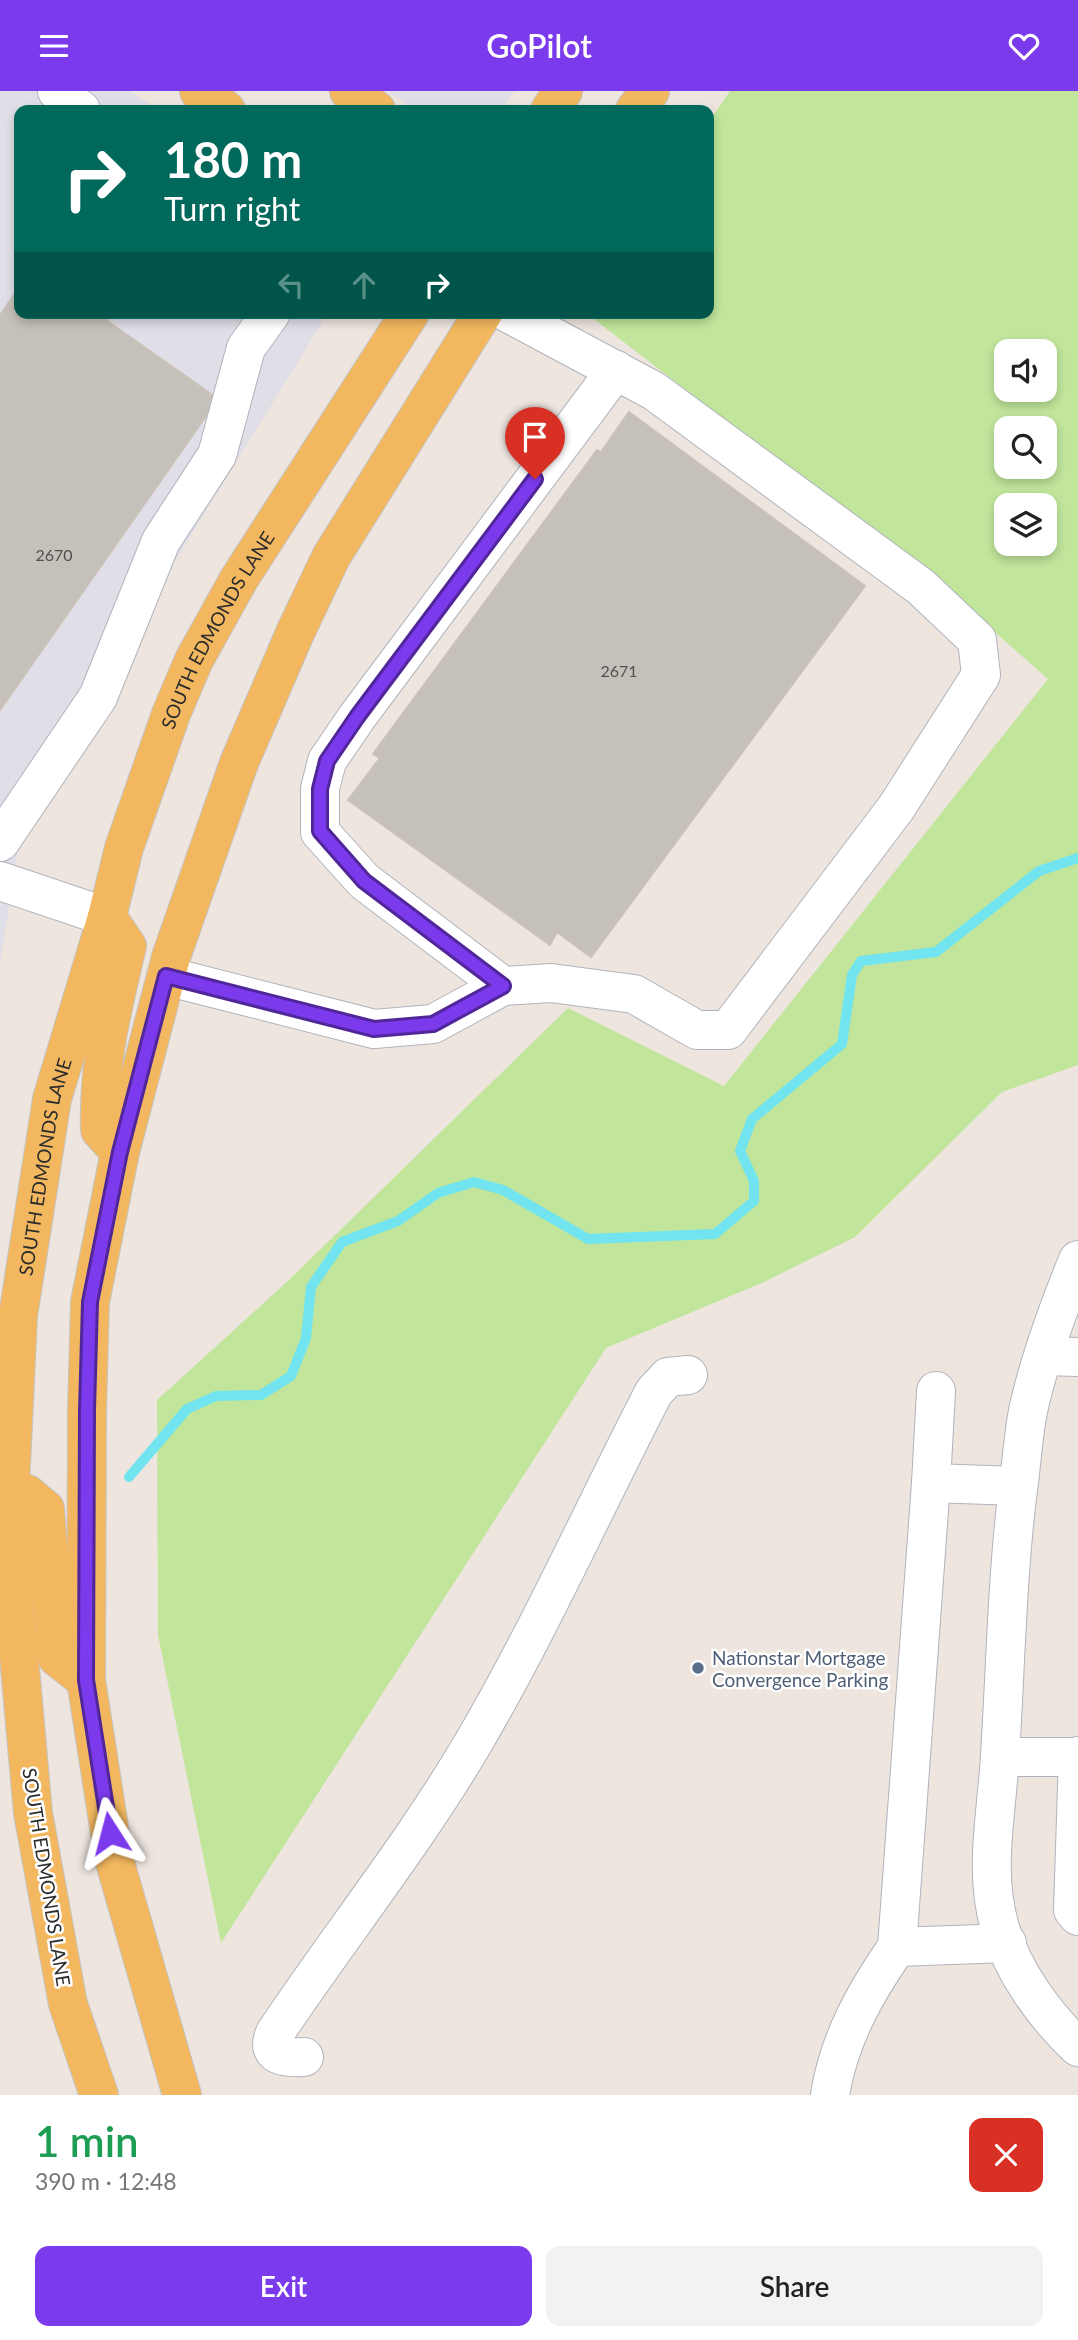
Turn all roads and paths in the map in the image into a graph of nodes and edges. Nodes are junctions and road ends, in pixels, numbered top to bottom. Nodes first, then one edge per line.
1 (57, 91) edge
2 (199, 91) edge
3 (650, 91) edge
4 (75, 105) edge
5 (219, 105) edge
6 (639, 105) edge
7 (267, 319) edge
8 (406, 319) edge
9 (479, 319) edge
10 (519, 319) edge
11 (616, 370) junction
12 (0, 842) edge
13 (0, 881) edge
14 (107, 917) junction
15 (166, 976) junction
16 (503, 986) junction
17 (120, 1152) junction
18 (1078, 1261) edge
19 (1061, 1356) edge
20 (688, 1375) dead end
21 (936, 1391) dead end
22 (931, 1483) junction
23 (1018, 1486) junction
24 (5, 1487) edge
25 (86, 1680) junction
26 (1000, 1757) junction
27 (1078, 1757) edge
28 (1078, 1916) edge
29 (1007, 1943) junction
30 (897, 1947) junction
31 (1078, 2047) edge
32 (304, 2057) dead end
33 (99, 2095) edge
34 (182, 2095) edge
35 (830, 2095) edge

1 - 4 street
2 - 5 main road
3 - 6 main road
7 - 12 street
8 - 14 main road, SOUTH EDMONDS LANE
9 - 15 main road
10 - 11 street
11 - 16 street
11 - 16 street
13 - 14 street
14 - 17 main road
14 - 24 main road, SOUTH EDMONDS LANE
15 - 16 street
15 - 17 main road
17 - 25 main road
18 - 19 street
19 - 23 street
20 - 32 street
21 - 22 street
22 - 23 street
22 - 30 street
23 - 26 street
24 - 25 main road
24 - 33 main road, SOUTH EDMONDS LANE
25 - 34 main road
26 - 27 street
26 - 29 street
27 - 28 street
29 - 30 street
29 - 31 street
30 - 35 street

